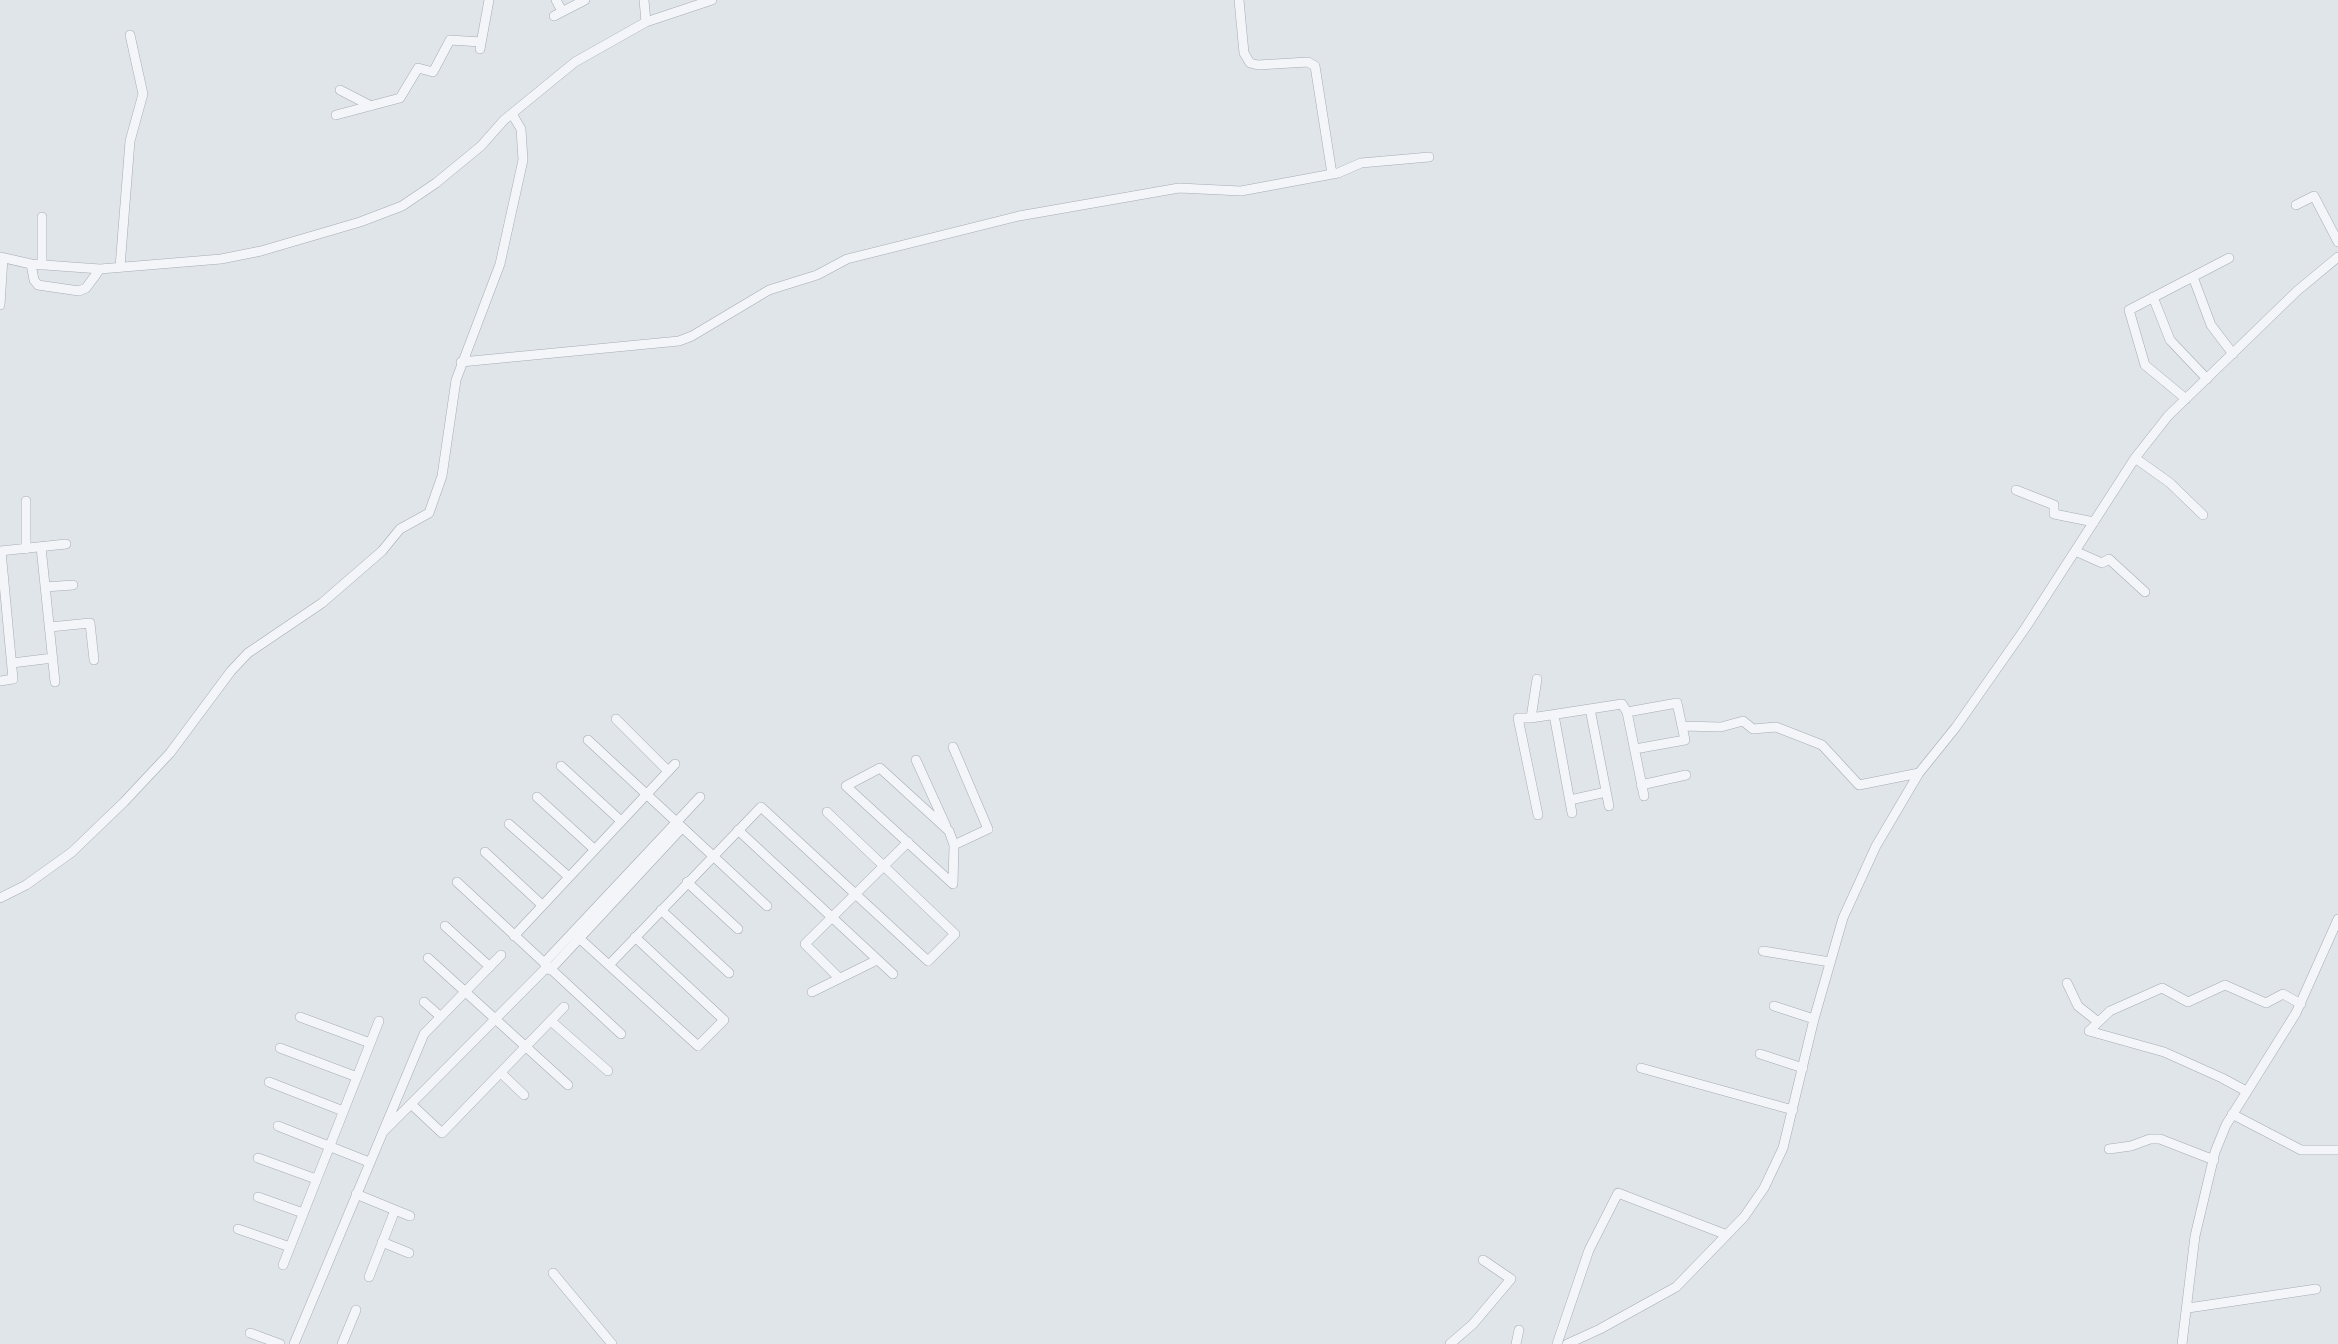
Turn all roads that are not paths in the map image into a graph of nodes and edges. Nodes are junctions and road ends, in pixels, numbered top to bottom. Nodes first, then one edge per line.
1 (489, 0) edge
2 (556, 0) edge
3 (585, 0) edge
4 (644, 0) edge
5 (712, 0) edge
6 (1239, 0) edge
7 (646, 22) junction
8 (130, 35) dead end
9 (340, 90) dead end
10 (371, 106) junction
11 (512, 114) junction
12 (336, 115) dead end
13 (1429, 157) dead end
14 (1332, 174) junction
15 (2296, 205) dead end
16 (42, 217) dead end
17 (2338, 242) edge
18 (2338, 257) edge
19 (1, 258) edge
20 (2229, 258) dead end
21 (32, 264) junction
22 (42, 265) junction
23 (120, 267) junction
24 (100, 269) junction
25 (2193, 277) junction
26 (2153, 297) junction
27 (0, 305) edge
28 (2233, 354) junction
29 (461, 363) junction
30 (2207, 379) junction
31 (2186, 399) junction
32 (2134, 458) junction
33 (2016, 490) dead end
34 (26, 501) dead end
35 (2203, 515) dead end
36 (2094, 522) junction
37 (66, 544) dead end
38 (41, 547) junction
39 (26, 549) junction
40 (1, 551) edge
41 (2075, 551) junction
42 (73, 585) dead end
43 (45, 587) junction
44 (2145, 592) dead end
45 (50, 627) junction
46 (53, 658) junction
47 (94, 660) dead end
48 (12, 663) junction
49 (1537, 679) dead end
50 (0, 681) edge
51 (55, 682) dead end
52 (1590, 709) junction
53 (1628, 712) junction
54 (1554, 715) junction
55 (1531, 718) junction
56 (616, 719) dead end
57 (1682, 726) junction
58 (588, 740) dead end
59 (953, 747) dead end
60 (1635, 749) junction
61 (916, 760) dead end
62 (561, 766) dead end
63 (1919, 772) junction
64 (1686, 775) dead end
65 (1641, 785) junction
66 (1606, 792) junction
67 (645, 795) junction
68 (1644, 796) dead end
69 (537, 797) dead end
70 (700, 797) dead end
71 (1570, 800) junction
72 (1609, 806) dead end
73 (827, 812) dead end
74 (1572, 813) dead end
75 (1538, 815) dead end
76 (621, 821) junction
77 (509, 824) dead end
78 (678, 826) junction
79 (738, 830) junction
80 (948, 831) junction
81 (908, 842) junction
82 (954, 845) junction
83 (594, 849) junction
84 (485, 852) dead end
85 (712, 856) junction
86 (884, 867) junction
87 (569, 877) junction
88 (457, 882) dead end
89 (687, 882) junction
90 (857, 895) junction
91 (0, 898) edge
92 (542, 905) junction
93 (766, 906) dead end
94 (661, 910) junction
95 (832, 918) junction
96 (2338, 920) edge
97 (445, 926) dead end
98 (738, 929) dead end
99 (514, 936) junction
100 (635, 937) junction
101 (579, 938) junction
102 (1763, 951) dead end
103 (501, 955) dead end
104 (428, 958) dead end
105 (878, 960) junction
106 (1830, 962) junction
107 (609, 965) junction
108 (490, 967) junction
109 (547, 967) junction
110 (729, 973) dead end
111 (893, 974) dead end
112 (840, 978) junction
113 (2067, 983) dead end
114 (465, 992) junction
115 (812, 992) dead end
116 (424, 1002) dead end
117 (2301, 1004) junction
118 (1774, 1006) dead end
119 (564, 1007) dead end
120 (300, 1017) dead end
121 (441, 1017) junction
122 (1814, 1019) junction
123 (495, 1020) junction
124 (379, 1021) dead end
125 (551, 1021) junction
126 (2097, 1021) junction
127 (621, 1034) dead end
128 (370, 1043) junction
129 (526, 1047) junction
130 (280, 1048) dead end
131 (1760, 1054) dead end
132 (1641, 1068) dead end
133 (1803, 1068) junction
134 (608, 1071) dead end
135 (501, 1073) junction
136 (357, 1077) junction
137 (268, 1082) dead end
138 (568, 1085) dead end
139 (2246, 1091) junction
140 (524, 1095) dead end
141 (411, 1104) junction
142 (1793, 1110) junction
143 (343, 1111) junction
144 (2232, 1114) junction
145 (278, 1126) dead end
146 (380, 1134) junction
147 (330, 1146) junction
148 (2109, 1149) dead end
149 (2338, 1149) edge
150 (258, 1158) dead end
151 (2214, 1160) junction
152 (369, 1162) junction
153 (316, 1179) junction
154 (356, 1194) junction
155 (258, 1197) dead end
156 (395, 1210) junction
157 (303, 1213) junction
158 (410, 1216) dead end
159 (238, 1229) dead end
160 (1727, 1235) junction
161 (382, 1242) junction
162 (290, 1247) junction
163 (409, 1253) dead end
164 (1484, 1260) dead end
165 (283, 1265) dead end
166 (553, 1273) dead end
167 (369, 1277) dead end
168 (2316, 1289) dead end
169 (2188, 1308) junction
170 (356, 1310) dead end
171 (1519, 1330) dead end
172 (250, 1333) dead end
173 (280, 1344) edge
174 (294, 1344) edge
175 (342, 1344) edge
176 (612, 1344) edge
177 (1450, 1344) edge
178 (1516, 1344) edge
179 (1557, 1344) edge
180 (1568, 1344) edge
181 (2182, 1344) edge

1 - 10 street
2 - 3 street
4 - 7 street
5 - 7 street
6 - 14 street
7 - 11 street
8 - 23 street
9 - 10 street
10 - 12 street
11 - 23 street
11 - 29 street
13 - 14 street
14 - 29 street
15 - 17 street
16 - 22 street
18 - 28 street
19 - 21 street
19 - 27 street
20 - 25 street
21 - 22 street
21 - 24 street
22 - 24 street
23 - 24 street
25 - 26 street
25 - 28 street
26 - 30 street
26 - 31 street
28 - 30 street
29 - 91 street
30 - 31 street
31 - 32 street
32 - 35 street
32 - 36 street
33 - 36 street
34 - 39 street
36 - 41 street
37 - 38 street
38 - 39 street
38 - 43 street
39 - 40 street
40 - 48 street
41 - 44 street
41 - 63 street
42 - 43 street
43 - 45 street
45 - 46 street
45 - 47 street
46 - 48 street
46 - 51 street
48 - 50 street
49 - 55 street
52 - 53 street
52 - 54 street
52 - 66 street
53 - 57 street
53 - 60 street
54 - 55 street
54 - 71 street
55 - 75 street
56 - 67 street
57 - 60 street
57 - 63 street
58 - 67 street
59 - 82 street
60 - 65 street
61 - 80 street
62 - 76 street
63 - 106 street
64 - 65 street
65 - 68 street
66 - 71 street
66 - 72 street
67 - 76 street
67 - 78 street
69 - 83 street
70 - 78 street
71 - 74 street
73 - 86 street
76 - 83 street
77 - 87 street
78 - 85 street
78 - 101 street
78 - 109 street
79 - 85 street
79 - 90 street
79 - 95 street
80 - 81 street
80 - 82 street
81 - 82 street
81 - 86 street
83 - 87 street
84 - 92 street
85 - 89 street
85 - 93 street
86 - 90 street
86 - 90 street
87 - 92 street
88 - 99 street
89 - 94 street
89 - 98 street
90 - 95 street
92 - 99 street
94 - 100 street
94 - 110 street
95 - 105 street
95 - 112 street
96 - 117 street
97 - 108 street
99 - 109 street
100 - 107 street
100 - 107 street
101 - 107 street
101 - 109 street
102 - 106 street
103 - 108 street
104 - 114 street
105 - 111 street
105 - 112 street
106 - 122 street
108 - 114 street
109 - 123 street
109 - 127 street
112 - 115 street
113 - 126 street
114 - 121 street
114 - 123 street
116 - 121 street
117 - 126 street
117 - 139 street
118 - 122 street
119 - 125 street
120 - 128 street
121 - 146 street
122 - 133 street
123 - 129 street
123 - 141 street
124 - 128 street
125 - 129 street
125 - 134 street
126 - 139 street
128 - 136 street
129 - 135 street
129 - 138 street
130 - 136 street
131 - 133 street
132 - 142 street
133 - 142 street
135 - 140 street
135 - 141 street
136 - 143 street
137 - 143 street
139 - 144 street
141 - 146 street
142 - 160 street
143 - 147 street
144 - 149 street
144 - 151 street
145 - 147 street
146 - 152 street
147 - 152 street
147 - 153 street
148 - 151 street
150 - 153 street
151 - 169 street
152 - 154 street
153 - 157 street
154 - 156 street
154 - 174 street
155 - 157 street
156 - 158 street
156 - 161 street
157 - 162 street
159 - 162 street
160 - 179 street
160 - 180 street
161 - 163 street
161 - 167 street
162 - 165 street
164 - 177 street
166 - 176 street
168 - 169 street
169 - 181 street
170 - 175 street
171 - 178 street
172 - 173 street

